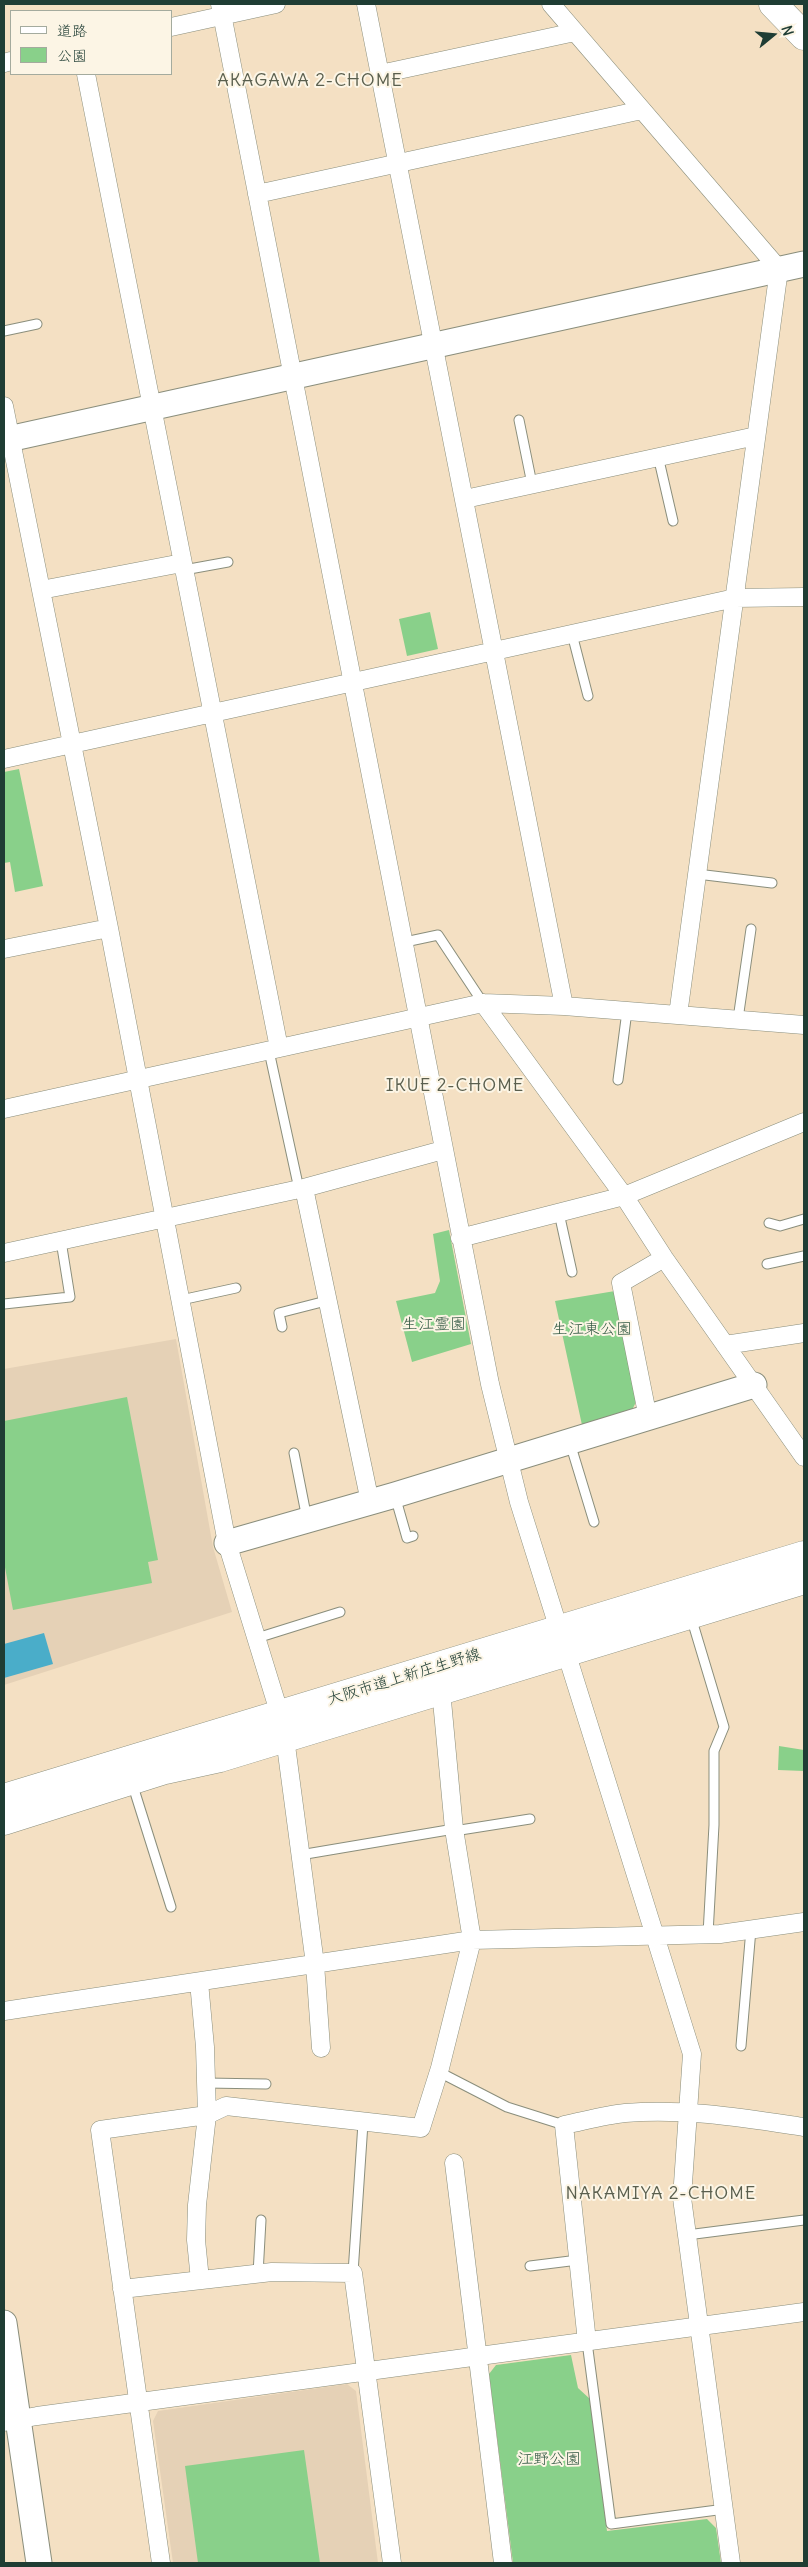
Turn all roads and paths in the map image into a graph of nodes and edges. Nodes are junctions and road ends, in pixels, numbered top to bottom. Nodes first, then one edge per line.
1 (276, 4) edge
2 (366, 4) edge
3 (551, 4) edge
4 (774, 4) edge
5 (221, 10) edge
6 (172, 27) edge
7 (575, 32) junction
8 (804, 36) edge
9 (380, 74) junction
10 (86, 75) edge
11 (642, 110) junction
12 (398, 163) junction
13 (257, 194) junction
14 (804, 264) edge
15 (779, 270) junction
16 (38, 324) dead end
17 (4, 331) edge
18 (435, 345) junction
19 (292, 377) junction
20 (4, 406) edge
21 (152, 408) junction
22 (519, 420) dead end
23 (756, 436) junction
24 (7, 440) edge
25 (658, 456) junction
26 (532, 484) junction
27 (465, 499) junction
28 (673, 521) dead end
29 (228, 562) dead end
30 (183, 567) junction
31 (41, 590) junction
32 (804, 596) edge
33 (736, 598) junction
34 (572, 634) junction
35 (495, 650) junction
36 (354, 682) junction
37 (588, 696) dead end
38 (213, 713) junction
39 (72, 744) junction
40 (4, 759) edge
41 (697, 874) junction
42 (772, 883) dead end
43 (109, 928) junction
44 (751, 929) dead end
45 (404, 942) junction
46 (4, 950) edge
47 (483, 1002) junction
48 (564, 1006) junction
49 (627, 1011) junction
50 (678, 1015) junction
51 (419, 1017) junction
52 (738, 1020) junction
53 (804, 1025) edge
54 (274, 1050) junction
55 (138, 1079) junction
56 (618, 1080) dead end
57 (4, 1109) edge
58 (804, 1122) edge
59 (443, 1150) junction
60 (302, 1188) junction
61 (624, 1196) junction
62 (559, 1213) junction
63 (164, 1218) junction
64 (804, 1219) edge
65 (769, 1223) dead end
66 (460, 1238) junction
67 (60, 1241) junction
68 (4, 1253) edge
69 (804, 1256) edge
70 (664, 1258) junction
71 (767, 1264) dead end
72 (572, 1272) dead end
73 (236, 1288) dead end
74 (181, 1300) junction
75 (326, 1301) junction
76 (4, 1304) edge
77 (282, 1327) dead end
78 (804, 1333) edge
79 (726, 1344) junction
80 (754, 1385) junction
81 (648, 1418) junction
82 (570, 1442) junction
83 (294, 1453) dead end
84 (804, 1457) edge
85 (508, 1460) junction
86 (395, 1495) junction
87 (370, 1502) junction
88 (307, 1521) junction
89 (594, 1522) dead end
90 (413, 1536) dead end
91 (227, 1543) junction
92 (804, 1555) edge
93 (804, 1581) edge
94 (340, 1612) dead end
95 (690, 1615) junction
96 (256, 1638) junction
97 (562, 1641) junction
98 (441, 1690) junction
99 (283, 1726) junction
100 (132, 1781) junction
101 (4, 1798) edge
102 (530, 1819) dead end
103 (4, 1821) edge
104 (454, 1830) junction
105 (300, 1855) junction
106 (171, 1908) dead end
107 (804, 1922) edge
108 (751, 1930) junction
109 (708, 1934) junction
110 (654, 1937) junction
111 (472, 1940) junction
112 (315, 1964) junction
113 (199, 1982) junction
114 (4, 2011) edge
115 (741, 2046) dead end
116 (321, 2048) dead end
117 (439, 2072) junction
118 (206, 2083) junction
119 (266, 2084) dead end
120 (687, 2112) junction
121 (207, 2115) junction
122 (363, 2123) junction
123 (564, 2125) junction
124 (804, 2127) edge
125 (454, 2163) dead end
126 (261, 2220) dead end
127 (804, 2220) edge
128 (687, 2235) junction
129 (578, 2260) junction
130 (530, 2266) dead end
131 (353, 2273) junction
132 (258, 2274) junction
133 (200, 2280) junction
134 (122, 2288) junction
135 (804, 2312) edge
136 (4, 2323) edge
137 (699, 2327) junction
138 (587, 2342) junction
139 (476, 2356) junction
140 (366, 2371) junction
141 (137, 2402) junction
142 (11, 2421) edge
143 (725, 2509) junction
144 (38, 2563) edge
145 (161, 2563) edge
146 (392, 2563) edge
147 (503, 2563) edge
148 (731, 2563) edge

1 - 5 street
2 - 9 street
3 - 7 street
4 - 8 main road
5 - 6 street
5 - 13 street
7 - 9 street
7 - 11 street
9 - 12 street
10 - 21 street
11 - 12 street
11 - 15 street
12 - 13 street
12 - 18 street
13 - 19 street
14 - 15 street
15 - 18 street
15 - 23 street
16 - 17 lane
18 - 19 street
18 - 27 street
19 - 21 street
19 - 36 street
20 - 24 street
21 - 24 street
21 - 30 street
22 - 26 lane
23 - 25 street
23 - 33 street
24 - 31 street
25 - 26 street
25 - 28 lane
26 - 27 street
27 - 35 street
29 - 30 lane
30 - 31 street
30 - 38 street
31 - 39 street
32 - 33 street
33 - 34 street
33 - 41 street
34 - 35 street
34 - 37 lane
35 - 36 street
35 - 48 street
36 - 38 street
36 - 45 street
38 - 39 street
38 - 54 street
39 - 40 street
39 - 43 street
41 - 42 lane
41 - 50 street
43 - 46 street
43 - 55 street
44 - 52 lane
45 - 47 lane
45 - 51 street
47 - 48 street
47 - 51 street
47 - 61 street
48 - 49 street
49 - 50 street
49 - 56 lane
50 - 52 street
51 - 54 street
51 - 59 street
52 - 53 street
54 - 55 street
54 - 60 lane
55 - 57 street
55 - 63 street
58 - 61 street
59 - 60 street
59 - 66 street
60 - 63 street
60 - 75 street
61 - 62 street
61 - 70 street
62 - 66 street
62 - 72 lane
63 - 67 street
63 - 74 street
64 - 65 lane
66 - 85 street
67 - 68 street
67 - 76 lane
69 - 71 lane
70 - 79 street
70 - 81 street
73 - 74 lane
74 - 91 street
75 - 77 lane
75 - 87 street
78 - 79 street
79 - 80 street
80 - 81 street
80 - 84 street
81 - 82 street
82 - 85 street
82 - 89 lane
83 - 88 lane
85 - 86 street
85 - 97 street
86 - 87 street
86 - 90 lane
87 - 88 street
88 - 91 street
91 - 96 street
92 - 97 main road, 大阪市道上新庄生野線
93 - 95 main road, 大阪市道上新庄生野線
94 - 96 lane
95 - 97 main road, 大阪市道上新庄生野線
95 - 109 lane
96 - 99 street
97 - 98 main road, 大阪市道上新庄生野線
97 - 99 main road, 大阪市道上新庄生野線
97 - 110 street
98 - 99 main road, 大阪市道上新庄生野線
98 - 104 street
99 - 100 main road, 大阪市道上新庄生野線
99 - 101 main road, 大阪市道上新庄生野線
99 - 105 street
100 - 103 main road, 大阪市道上新庄生野線
100 - 106 lane
102 - 104 lane
104 - 105 lane
104 - 111 street
105 - 112 street
107 - 108 street
108 - 109 street
108 - 115 lane
109 - 110 street
110 - 111 street
110 - 120 street
111 - 112 street
111 - 117 street
112 - 113 street
112 - 116 street
113 - 114 street
113 - 118 street
117 - 122 street
117 - 123 lane
118 - 119 lane
118 - 121 street
120 - 123 street
120 - 124 street
120 - 128 street
121 - 122 street
121 - 133 street
121 - 134 street
122 - 131 lane
123 - 129 street
125 - 139 street
126 - 132 lane
127 - 128 lane
128 - 137 street
129 - 130 lane
129 - 138 street
131 - 132 street
131 - 140 street
132 - 133 street
133 - 134 street
134 - 141 street
135 - 137 street
136 - 142 street
137 - 138 street
137 - 143 street
138 - 139 street
138 - 143 lane
139 - 140 street
139 - 147 street
140 - 141 street
140 - 146 street
141 - 142 street
141 - 145 street
142 - 144 street
143 - 148 street

